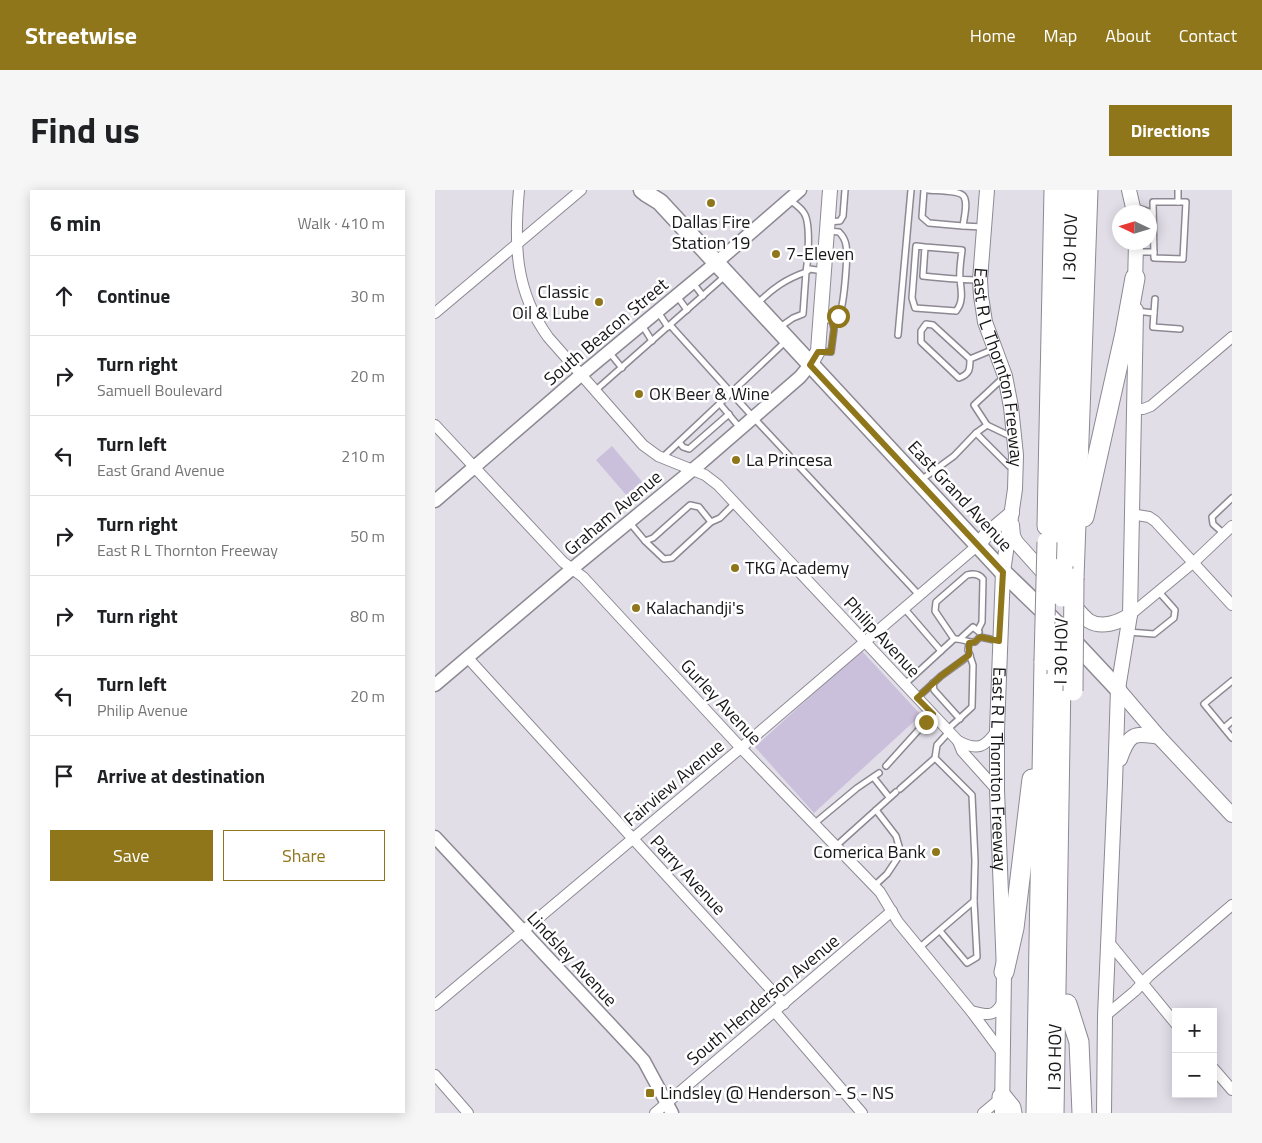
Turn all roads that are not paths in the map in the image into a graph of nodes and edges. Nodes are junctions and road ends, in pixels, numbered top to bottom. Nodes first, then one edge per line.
1 (519, 190) edge
2 (581, 190) edge
3 (642, 190) edge
4 (800, 190) edge
5 (831, 190) edge
6 (845, 190) edge
7 (911, 190) edge
8 (924, 190) edge
9 (928, 190) edge
10 (987, 190) edge
11 (1129, 190) edge
12 (1178, 190) edge
13 (1070, 194) edge
14 (658, 196) edge
15 (790, 200) junction
16 (1178, 202) junction
17 (1132, 205) edge
18 (1153, 205) edge
19 (963, 226) junction
20 (827, 227) junction
21 (983, 227) junction
22 (516, 245) junction
23 (925, 247) junction
24 (1135, 250) edge
25 (1155, 250) edge
26 (722, 268) junction
27 (824, 271) junction
28 (806, 272) junction
29 (1135, 278) junction
30 (960, 279) junction
31 (980, 280) junction
32 (693, 283) junction
33 (677, 295) junction
34 (703, 296) junction
35 (1155, 298) dead end
36 (756, 305) junction
37 (687, 310) junction
38 (1136, 311) junction
39 (657, 312) junction
40 (435, 313) edge
41 (1154, 313) junction
42 (825, 320) dead end
43 (832, 320) junction
44 (641, 325) junction
45 (669, 326) junction
46 (1180, 329) dead end
47 (783, 334) junction
48 (898, 335) dead end
49 (1232, 337) edge
50 (652, 341) junction
51 (995, 349) junction
52 (609, 352) junction
53 (814, 358) junction
54 (971, 359) junction
55 (622, 368) junction
56 (582, 374) junction
57 (1005, 376) junction
58 (595, 390) junction
59 (731, 393) junction
60 (720, 404) junction
61 (1134, 409) junction
62 (729, 414) junction
63 (753, 417) junction
64 (435, 425) edge
65 (987, 425) junction
66 (740, 428) junction
67 (976, 434) junction
68 (1015, 438) junction
69 (679, 442) junction
70 (663, 457) junction
71 (474, 468) junction
72 (1016, 468) junction
73 (692, 470) junction
74 (919, 482) junction
75 (1232, 498) edge
76 (435, 501) edge
77 (735, 503) junction
78 (1012, 514) junction
79 (1131, 514) junction
80 (629, 522) junction
81 (711, 522) junction
82 (1232, 526) edge
83 (1223, 533) junction
84 (645, 541) junction
85 (978, 545) junction
86 (1075, 545) junction
87 (1193, 562) junction
88 (573, 568) junction
89 (1065, 569) junction
90 (1003, 572) junction
91 (1158, 591) junction
92 (919, 595) junction
93 (1232, 605) edge
94 (904, 608) junction
95 (1131, 615) junction
96 (978, 630) junction
97 (1127, 632) junction
98 (980, 637) junction
99 (961, 638) junction
100 (955, 639) junction
101 (999, 641) junction
102 (864, 642) junction
103 (969, 643) junction
104 (941, 651) junction
105 (969, 655) junction
106 (467, 657) junction
107 (1059, 676) junction
108 (1232, 681) edge
109 (933, 683) junction
110 (904, 684) junction
111 (435, 685) edge
112 (1117, 689) junction
113 (1043, 696) junction
114 (917, 698) junction
115 (933, 714) junction
116 (960, 719) junction
117 (1232, 721) edge
118 (1224, 728) junction
119 (997, 730) junction
120 (948, 731) junction
121 (1159, 737) junction
122 (1232, 738) edge
123 (958, 741) junction
124 (741, 748) junction
125 (935, 758) junction
126 (886, 766) dead end
127 (1115, 768) junction
128 (879, 773) dead end
129 (874, 778) junction
130 (997, 790) junction
131 (889, 797) junction
132 (876, 810) junction
133 (1231, 810) edge
134 (815, 823) junction
135 (435, 838) edge
136 (632, 839) junction
137 (836, 846) junction
138 (874, 886) junction
139 (974, 901) junction
140 (1232, 905) edge
141 (892, 911) junction
142 (939, 931) junction
143 (523, 932) junction
144 (1107, 940) junction
145 (919, 948) junction
146 (1004, 972) junction
147 (1142, 984) junction
148 (1003, 1000) junction
149 (784, 1004) junction
150 (1067, 1004) junction
151 (435, 1005) edge
152 (971, 1011) junction
153 (775, 1012) junction
154 (1105, 1016) junction
155 (1172, 1019) edge
156 (1003, 1054) junction
157 (1217, 1073) edge
158 (435, 1075) edge
159 (1232, 1090) edge
160 (1002, 1105) edge
161 (669, 1108) edge
162 (468, 1113) edge
163 (655, 1113) edge
164 (862, 1113) edge
165 (983, 1113) edge
166 (1012, 1113) edge
167 (1036, 1113) edge
168 (1049, 1113) edge
169 (1053, 1113) edge
170 (1066, 1113) edge
171 (1082, 1113) edge
172 (1104, 1113) edge

1 - 22 street, Philip Avenue
2 - 22 street
3 - 14 main road, East Grand Avenue
4 - 15 street, South Beacon Street
5 - 20 main road
6 - 20 lane
7 - 48 lane
8 - 19 lane
9 - 19 lane
10 - 21 main road, East R L Thornton Freeway
11 - 17 main road
12 - 16 lane
13 - 86 highway, East R L Thornton Freeway
13 - 89 highway, I 30 HOV
13 - 107 highway, East R L Thornton Freeway, bridge
14 - 26 main road, East Grand Avenue
15 - 26 street, South Beacon Street
15 - 28 lane
16 - 18 lane
16 - 25 lane
19 - 21 lane
20 - 27 main road
20 - 43 lane
21 - 31 main road, East R L Thornton Freeway
22 - 40 street
22 - 56 street, Philip Avenue
23 - 30 lane
23 - 30 lane
23 - 30 lane
24 - 29 main road
26 - 32 street, South Beacon Street
26 - 34 lane
26 - 36 main road, East Grand Avenue
27 - 28 lane
27 - 53 main road
28 - 36 lane
28 - 47 lane
29 - 38 main road
29 - 86 highway
30 - 31 lane
31 - 51 main road, East R L Thornton Freeway
32 - 33 street, South Beacon Street
32 - 34 lane
33 - 37 lane
33 - 39 street, South Beacon Street
34 - 37 lane
35 - 41 lane
36 - 47 main road, East Grand Avenue
37 - 45 lane
38 - 41 lane
38 - 61 main road
39 - 44 street, South Beacon Street
39 - 45 lane
41 - 46 lane
42 - 43 lane
43 - 53 lane
44 - 50 lane
44 - 52 street, South Beacon Street
45 - 50 lane
45 - 59 lane
47 - 53 main road, East Grand Avenue
47 - 59 lane
49 - 61 street
50 - 55 lane
51 - 54 lane
51 - 57 main road, East R L Thornton Freeway
52 - 55 lane
52 - 56 street, South Beacon Street
53 - 63 street, Graham Avenue
53 - 74 main road, East Grand Avenue
54 - 54 lane
55 - 58 lane
56 - 58 street, Philip Avenue
56 - 71 street, South Beacon Street
57 - 65 lane
57 - 68 main road, East R L Thornton Freeway
58 - 70 street, Philip Avenue
59 - 60 lane
59 - 63 lane
60 - 62 lane
60 - 69 lane
61 - 79 main road
62 - 66 lane
62 - 69 lane
63 - 66 street, Graham Avenue
63 - 92 lane
64 - 71 street, Gurley Avenue
65 - 67 lane
65 - 68 lane
66 - 73 street, Graham Avenue
67 - 72 lane
67 - 74 lane
68 - 72 main road, East R L Thornton Freeway
69 - 70 lane
70 - 73 street, Philip Avenue
71 - 76 street, South Beacon Street
71 - 88 street, Gurley Avenue
72 - 78 main road, East R L Thornton Freeway
73 - 77 street, Philip Avenue
73 - 80 street, Graham Avenue
74 - 85 main road, East Grand Avenue
75 - 83 lane
77 - 81 lane
77 - 102 street, Philip Avenue
78 - 85 main road
78 - 90 main road, East R L Thornton Freeway
78 - 95 main road
79 - 87 street
79 - 95 main road
80 - 84 lane
80 - 88 street, Graham Avenue
81 - 84 lane
81 - 84 lane
82 - 83 street
83 - 87 street
85 - 90 main road, East Grand Avenue
85 - 92 street, Fairview Avenue
86 - 89 highway, East R L Thornton Freeway
87 - 91 street
87 - 93 street
88 - 106 street, Graham Avenue
88 - 124 street, Gurley Avenue
89 - 107 highway, East R L Thornton Freeway, bridge
90 - 101 main road, East R L Thornton Freeway
90 - 112 main road, East Grand Avenue
91 - 95 street
91 - 97 lane
92 - 94 street, Fairview Avenue
94 - 102 street, Fairview Avenue
94 - 104 lane
95 - 97 main road
96 - 98 lane
96 - 99 lane
96 - 100 lane
97 - 112 main road
98 - 101 lane
98 - 103 lane
99 - 100 lane
99 - 103 lane
100 - 104 lane
101 - 119 main road, East R L Thornton Freeway
102 - 110 street, Philip Avenue
102 - 124 street, Fairview Avenue
103 - 105 lane
104 - 110 lane
105 - 109 lane
105 - 116 lane
106 - 111 street, Graham Avenue
106 - 136 street, Parry Avenue
107 - 113 highway, East R L Thornton Freeway
107 - 150 highway, East R L Thornton Freeway
107 - 168 highway, I 30 HOV
107 - 169 highway, I 30 HOV
108 - 118 lane
109 - 114 lane
109 - 116 lane
110 - 114 street, Philip Avenue
112 - 121 main road, East Grand Avenue
112 - 127 main road
113 - 146 highway
113 - 167 highway, East R L Thornton Freeway
114 - 115 street, Philip Avenue
115 - 120 street, Philip Avenue
115 - 126 lane
116 - 120 lane
117 - 118 lane
118 - 122 lane
119 - 123 street
119 - 130 main road, East R L Thornton Freeway
120 - 123 street, Philip Avenue
120 - 125 lane
121 - 127 main road
121 - 133 main road, East Grand Avenue
123 - 130 street, Philip Avenue
124 - 134 street, Gurley Avenue
124 - 136 street, Fairview Avenue
125 - 131 lane
125 - 139 lane
127 - 144 main road
128 - 129 lane
129 - 131 lane
129 - 134 lane
130 - 146 main road, East R L Thornton Freeway
131 - 132 lane
132 - 137 lane
132 - 138 lane
134 - 137 street, Gurley Avenue
135 - 143 street, Lindsley Avenue
136 - 143 street, Fairview Avenue
136 - 149 street, Parry Avenue
137 - 138 street, Gurley Avenue
138 - 141 street, Gurley Avenue
139 - 142 lane
139 - 142 lane
140 - 147 street
141 - 145 street, Gurley Avenue
141 - 149 street, South Henderson Avenue
142 - 145 lane
143 - 151 street, Fairview Avenue
143 - 161 street, Lindsley Avenue
144 - 147 street
144 - 154 main road
145 - 152 street, Gurley Avenue
146 - 148 main road, East R L Thornton Freeway
147 - 154 street
147 - 155 street
148 - 152 street
148 - 156 main road, East R L Thornton Freeway
149 - 153 street, South Henderson Avenue
150 - 170 highway, East R L Thornton Freeway
150 - 171 highway
152 - 156 street, Gurley Avenue
153 - 161 street, South Henderson Avenue
153 - 164 street
154 - 172 main road
156 - 160 main road, East R L Thornton Freeway
157 - 159 street
158 - 162 street
160 - 165 street
160 - 166 highway
161 - 163 street, South Henderson Avenue

